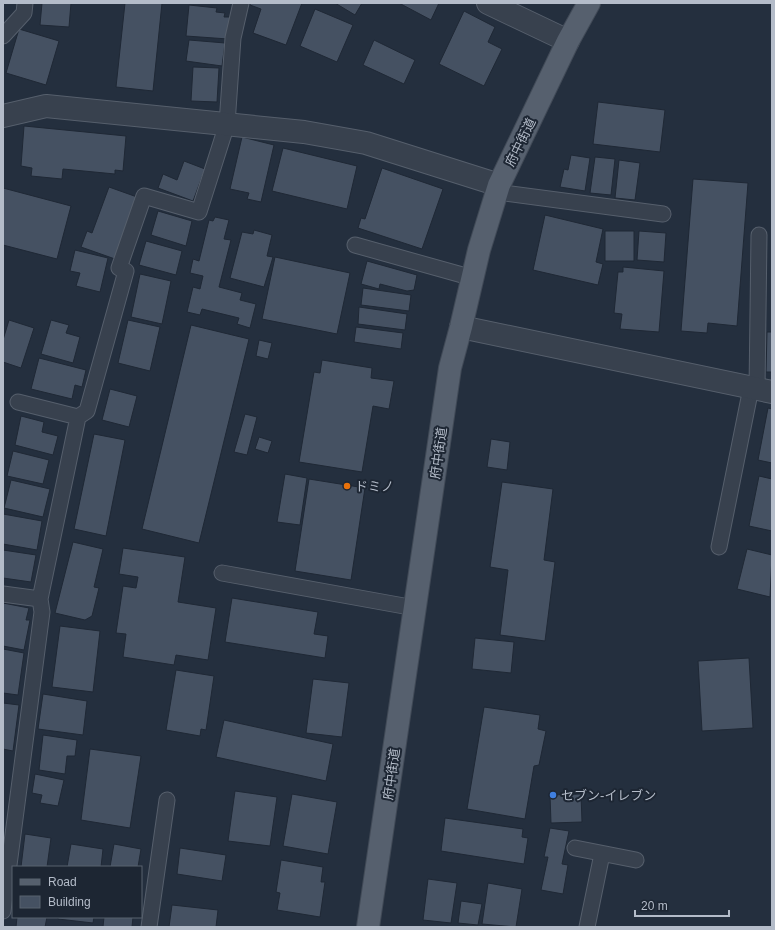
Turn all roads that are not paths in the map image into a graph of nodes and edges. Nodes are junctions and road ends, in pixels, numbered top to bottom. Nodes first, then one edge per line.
1 (25, 3) edge
2 (241, 3) edge
3 (488, 3) edge
4 (589, 3) edge
5 (3, 36) edge
6 (568, 41) junction
7 (3, 116) edge
8 (227, 124) junction
9 (498, 188) junction
10 (662, 214) dead end
11 (759, 235) dead end
12 (355, 245) dead end
13 (473, 278) junction
14 (461, 327) junction
15 (760, 390) edge
16 (18, 402) dead end
17 (78, 417) junction
18 (720, 547) dead end
19 (222, 573) dead end
20 (3, 594) edge
21 (40, 599) junction
22 (415, 608) junction
23 (167, 800) dead end
24 (575, 848) dead end
25 (602, 854) junction
26 (636, 860) dead end
27 (5, 876) edge
28 (3, 911) edge
29 (149, 927) edge
30 (368, 927) edge
31 (587, 927) edge

1 - 5 lane
2 - 8 lane
3 - 6 street
4 - 6 main road, 府中街道
6 - 9 main road, 府中街道
7 - 8 street
8 - 9 street
8 - 17 lane
9 - 10 lane
9 - 13 main road, 府中街道
11 - 15 lane
12 - 13 lane
13 - 14 main road, 府中街道
14 - 15 street
14 - 22 main road, 府中街道
15 - 18 lane
16 - 17 lane
17 - 21 lane
19 - 22 lane
20 - 21 lane
21 - 27 lane
22 - 30 main road, 府中街道
23 - 29 lane
24 - 25 lane
25 - 26 lane
25 - 31 lane
27 - 28 lane

